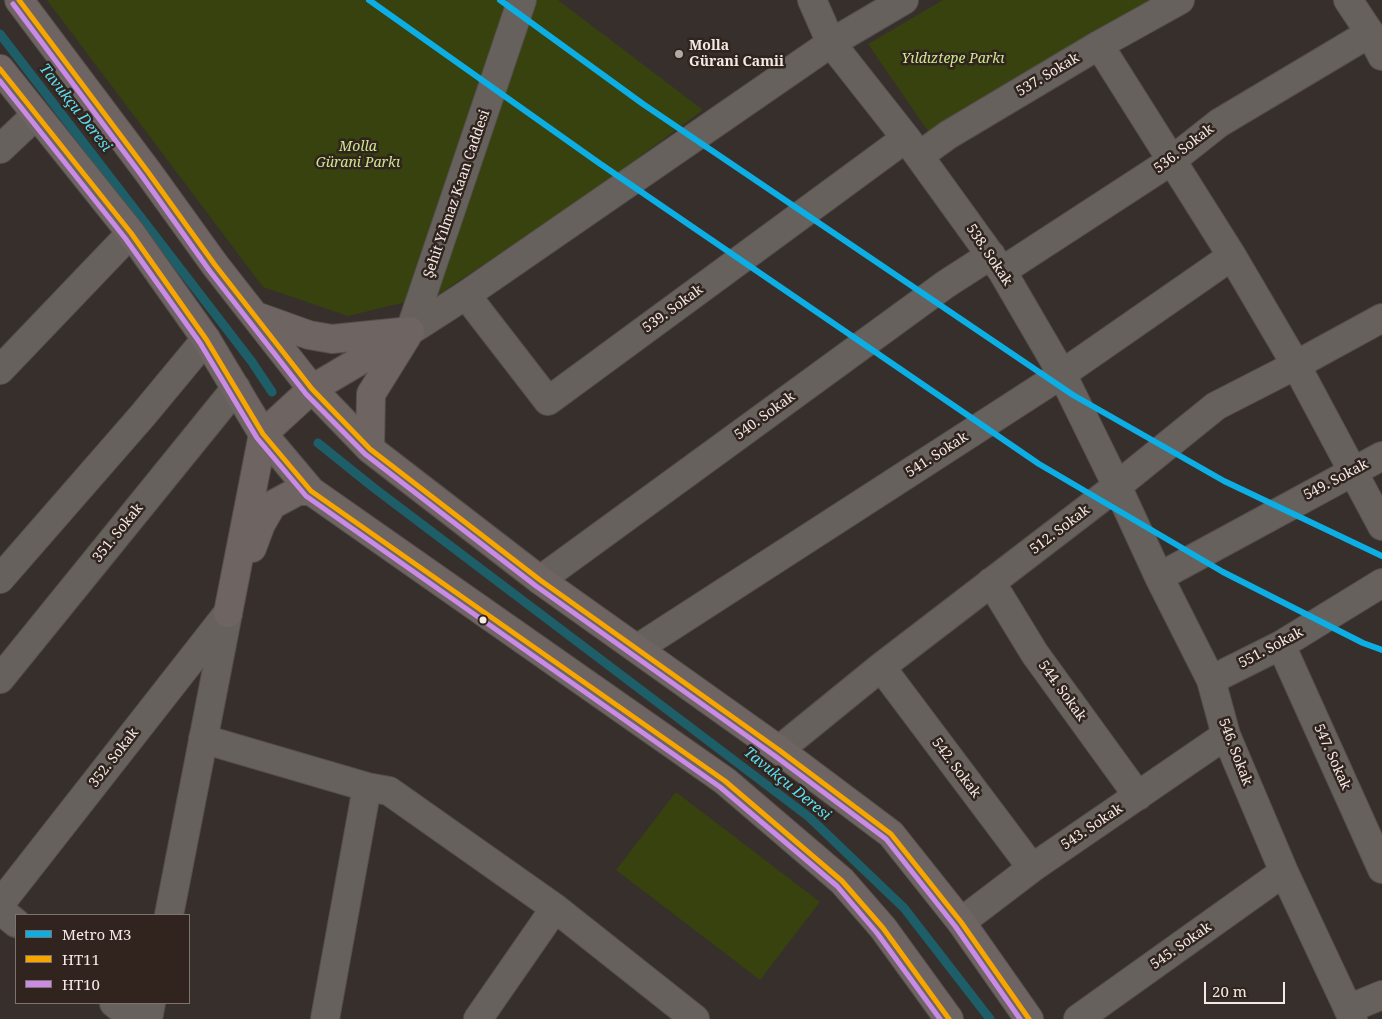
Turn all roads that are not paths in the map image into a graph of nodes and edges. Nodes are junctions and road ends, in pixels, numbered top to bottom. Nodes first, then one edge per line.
1 (19, 0) edge
2 (522, 0) edge
3 (812, 0) edge
4 (904, 0) edge
5 (1180, 0) edge
6 (1348, 0) edge
7 (831, 43) junction
8 (1099, 45) junction
9 (1376, 45) edge
10 (0, 69) edge
11 (36, 115) junction
12 (913, 147) junction
13 (0, 150) edge
14 (1171, 161) junction
15 (130, 233) junction
16 (1232, 256) junction
17 (996, 263) junction
18 (466, 295) junction
19 (256, 316) junction
20 (1382, 318) edge
21 (410, 331) junction
22 (206, 339) junction
23 (1296, 365) junction
24 (0, 370) edge
25 (1062, 374) junction
26 (236, 388) junction
27 (312, 389) junction
28 (263, 434) junction
29 (370, 449) junction
30 (1382, 456) edge
31 (1352, 471) junction
32 (1118, 486) junction
33 (311, 491) junction
34 (1382, 526) edge
35 (1159, 577) junction
36 (0, 579) edge
37 (540, 580) junction
38 (991, 582) junction
39 (1382, 583) edge
40 (228, 613) junction
41 (1281, 645) junction
42 (638, 648) junction
43 (881, 667) junction
44 (0, 679) edge
45 (1211, 680) junction
46 (1226, 735) junction
47 (203, 740) junction
48 (779, 750) junction
49 (367, 787) junction
50 (1138, 796) junction
51 (1032, 868) junction
52 (1382, 869) edge
53 (1284, 872) junction
54 (0, 904) edge
55 (555, 908) junction
56 (0, 910) edge
57 (169, 914) edge
58 (15, 922) edge
59 (961, 922) junction
60 (1382, 995) edge
61 (115, 1004) edge
62 (151, 1004) edge
63 (1350, 1014) edge
64 (134, 1019) edge
65 (148, 1019) edge
66 (325, 1019) edge
67 (478, 1019) edge
68 (695, 1019) edge
69 (949, 1019) edge
70 (1029, 1019) edge
71 (1078, 1019) edge

1 - 19 main road
2 - 21 street, Şehit Yılmaz Kaan Caddesi
3 - 7 street, 538. Sokak
4 - 7 street
5 - 8 street, 537. Sokak
6 - 9 street
7 - 12 street, 538. Sokak
7 - 18 street
8 - 12 street, 537. Sokak
8 - 14 street
9 - 14 street, 536. Sokak
10 - 11 main road
11 - 13 street
11 - 15 main road
12 - 17 street, 538. Sokak
12 - 18 street, 539. Sokak
14 - 16 street
14 - 17 street, 536. Sokak
15 - 22 main road
15 - 24 street
16 - 23 street
16 - 25 street, 541. Sokak
17 - 25 street, 538. Sokak
17 - 37 street, 540. Sokak
18 - 21 street
19 - 21 main road
19 - 27 main road
20 - 23 street, 512. Sokak
21 - 27 main road
21 - 29 main road
22 - 26 main road
22 - 36 street
23 - 31 street
23 - 32 street, 512. Sokak
25 - 32 street, 538. Sokak
25 - 42 street, 541. Sokak
26 - 28 main road
26 - 44 street, 351. Sokak
27 - 28 main road
27 - 29 main road
28 - 33 main road
28 - 40 main road
29 - 37 main road
30 - 31 street, 549. Sokak
31 - 34 street
31 - 35 street, 549. Sokak
32 - 35 street, 546. Sokak
32 - 38 street, 512. Sokak
33 - 40 main road
33 - 69 main road
35 - 45 street, 546. Sokak
37 - 42 main road
38 - 43 street, 512. Sokak
38 - 50 street, 544. Sokak
39 - 41 street, 551. Sokak
40 - 47 street
40 - 54 street, 352. Sokak
41 - 45 street, 551. Sokak
41 - 52 street, 547. Sokak
42 - 48 main road
43 - 48 street, 512. Sokak
43 - 51 street, 542. Sokak
45 - 46 street, 546. Sokak
46 - 50 street, 543. Sokak
46 - 53 street, 546. Sokak
47 - 49 street
47 - 57 street
48 - 59 main road
49 - 55 street
49 - 66 street
50 - 51 street, 543. Sokak
51 - 59 street, 543. Sokak
53 - 63 street, 546. Sokak
53 - 71 street, 545. Sokak
55 - 67 street
55 - 68 street
56 - 58 street
59 - 70 main road
60 - 63 street
61 - 64 street
62 - 65 street

